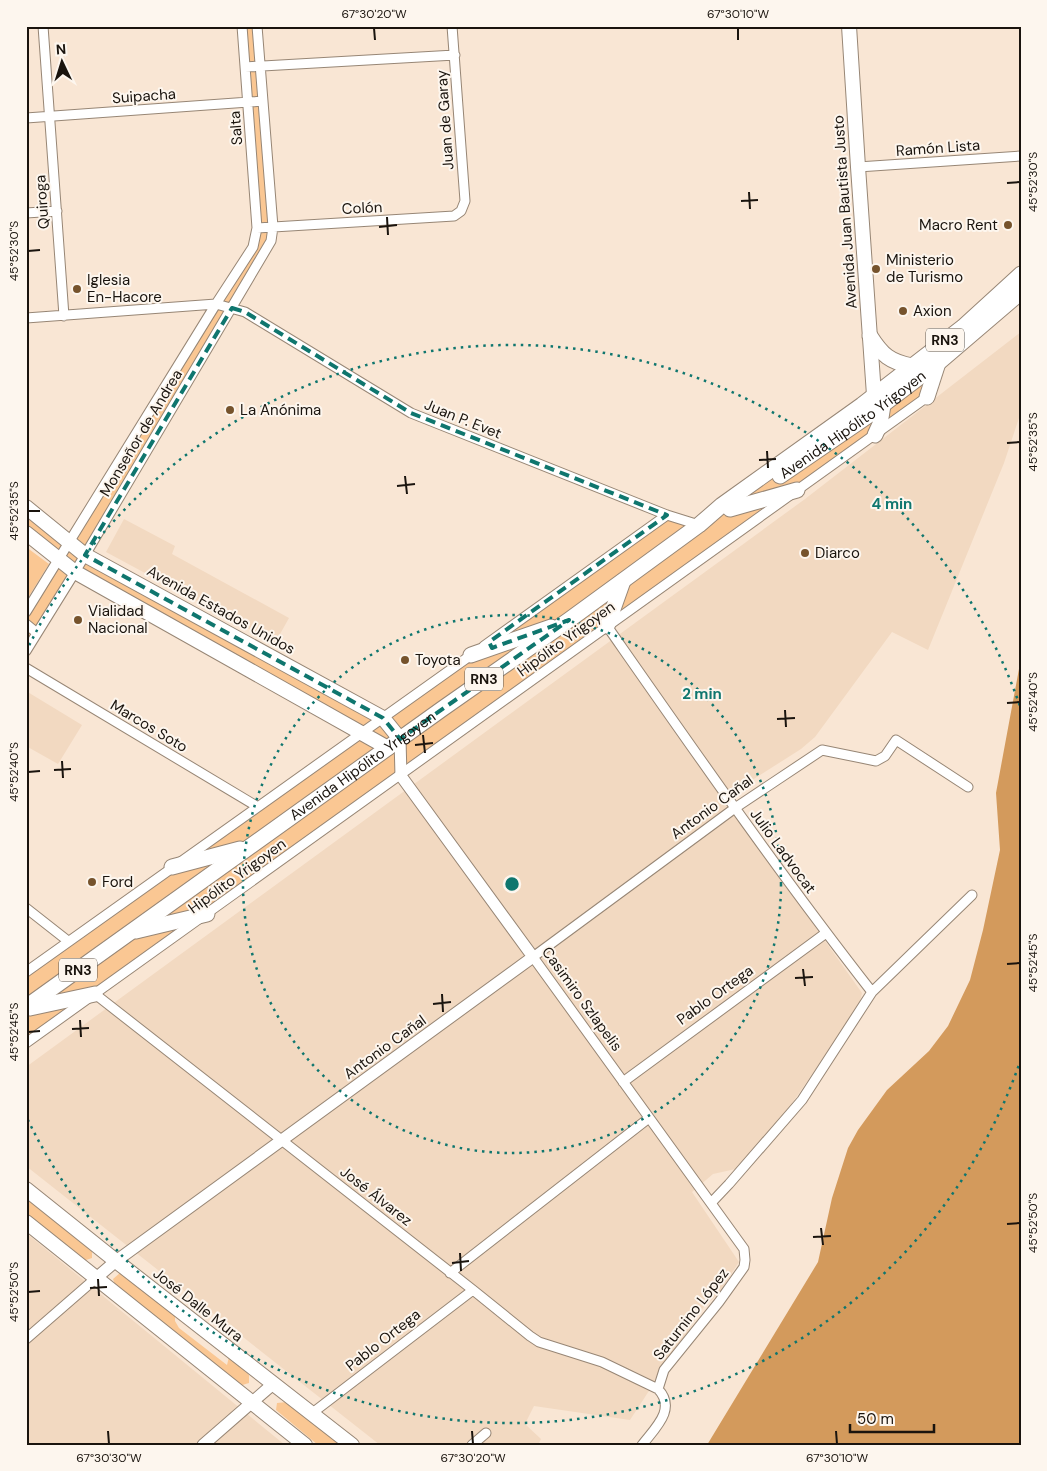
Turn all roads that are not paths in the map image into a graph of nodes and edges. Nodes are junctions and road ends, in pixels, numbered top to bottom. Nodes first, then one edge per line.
1 (43, 26) edge
2 (242, 26) edge
3 (257, 26) edge
4 (452, 26) edge
5 (849, 26) edge
6 (455, 55) junction
7 (260, 66) junction
8 (245, 67) junction
9 (263, 102) junction
10 (248, 103) junction
11 (50, 116) junction
12 (26, 118) edge
13 (1021, 156) edge
14 (858, 168) junction
15 (57, 211) junction
16 (461, 211) joint
17 (26, 213) edge
18 (265, 227) junction
19 (1021, 274) edge
20 (1021, 292) edge
21 (216, 304) junction
22 (232, 308) junction
23 (64, 316) junction
24 (26, 318) edge
25 (870, 336) junction
26 (938, 363) junction
27 (912, 366) junction
28 (927, 398) joint
29 (879, 400) junction
30 (875, 435) junction
31 (797, 490) junction
32 (26, 507) edge
33 (730, 509) junction
34 (667, 515) junction
35 (699, 525) junction
36 (26, 533) edge
37 (70, 542) junction
38 (85, 554) junction
39 (59, 560) junction
40 (75, 572) junction
41 (623, 581) junction
42 (26, 612) edge
43 (569, 620) junction
44 (26, 624) edge
45 (607, 626) junction
46 (37, 633) junction
47 (26, 651) edge
48 (471, 655) junction
49 (26, 668) edge
50 (383, 718) junction
51 (361, 733) junction
52 (394, 743) junction
53 (402, 770) junction
54 (968, 787) dead end
55 (258, 807) junction
56 (735, 808) junction
57 (251, 846) junction
58 (172, 867) junction
59 (972, 896) dead end
60 (26, 908) edge
61 (207, 914) junction
62 (130, 932) junction
63 (826, 933) junction
64 (68, 941) junction
65 (533, 958) junction
66 (26, 972) edge
67 (872, 992) junction
68 (95, 994) junction
69 (26, 1008) edge
70 (26, 1044) edge
71 (623, 1082) junction
72 (649, 1118) junction
73 (283, 1140) junction
74 (26, 1189) edge
75 (711, 1203) junction
76 (26, 1222) edge
77 (744, 1249) joint
78 (116, 1261) junction
79 (450, 1273) junction
80 (95, 1278) junction
81 (473, 1290) junction
82 (26, 1339) edge
83 (273, 1384) junction
84 (658, 1389) junction
85 (251, 1403) junction
86 (311, 1414) junction
87 (486, 1433) dead end
88 (203, 1445) edge
89 (305, 1445) edge
90 (352, 1445) edge
91 (472, 1445) edge
92 (642, 1445) edge

1 - 11 street, Quiroga
2 - 8 street, Salta
3 - 7 street, Salta
4 - 6 street, Juan de Garay
5 - 14 main road, Avenida Juan Bautista Justo
6 - 7 street
6 - 16 street, Juan de Garay
7 - 8 street
7 - 9 street, Salta
8 - 10 street, Salta
9 - 10 street, Suipacha
9 - 18 street, Salta
10 - 11 street, Suipacha
10 - 18 street, Salta
11 - 12 street, Suipacha
11 - 15 street, Quiroga
13 - 14 street, Ramón Lista
14 - 25 main road, Avenida Juan Bautista Justo
15 - 17 street
15 - 23 street, Quiroga
16 - 18 street, Colón
18 - 21 street, Monseñor de Andrea
18 - 22 street, Monseñor de Andrea
19 - 27 highway, Avenida Hipólito Yrigoyen / RN3
20 - 26 highway, Avenida Hipólito Yrigoyen / RN3
21 - 22 street
21 - 23 street
21 - 37 street, Monseñor de Andrea
22 - 34 street, Juan P. Evet
22 - 38 street, Monseñor de Andrea
23 - 24 street
25 - 27 highway
25 - 29 main road, Avenida Juan Bautista Justo
26 - 28 highway
26 - 29 highway, Avenida Hipólito Yrigoyen / RN3
27 - 29 highway, Avenida Hipólito Yrigoyen / RN3
28 - 30 street, Hipólito Yrigoyen
29 - 30 highway
29 - 33 highway, Avenida Hipólito Yrigoyen / RN3
29 - 35 highway, Avenida Hipólito Yrigoyen / RN3
30 - 31 street, Hipólito Yrigoyen
31 - 33 highway
31 - 45 street, Hipólito Yrigoyen
32 - 37 main road, Avenida Estados Unidos
33 - 35 highway, Avenida Hipólito Yrigoyen / RN3
34 - 35 street, Juan P. Evet
34 - 48 street
35 - 41 highway, Avenida Hipólito Yrigoyen / RN3
36 - 39 main road
37 - 38 main road, Avenida Estados Unidos
37 - 39 street, Monseñor de Andrea
38 - 40 street, Monseñor de Andrea
38 - 50 main road, Avenida Estados Unidos
39 - 40 main road
39 - 42 street, Monseñor de Andrea
40 - 46 street, Monseñor de Andrea
40 - 51 main road
41 - 43 highway, Avenida Hipólito Yrigoyen / RN3
41 - 45 highway
43 - 48 highway
43 - 52 highway, Avenida Hipólito Yrigoyen / RN3
44 - 46 street
45 - 53 street, Hipólito Yrigoyen
45 - 56 street, Julio Ladvocat
46 - 47 street, Monseñor de Andrea
48 - 50 street
49 - 55 street, Marcos Soto
50 - 51 street
50 - 52 main road, Avenida Estados Unidos
51 - 52 main road
51 - 55 street
52 - 53 street, Casimiro Szlapelis
52 - 57 highway, Avenida Hipólito Yrigoyen / RN3
53 - 61 street, Hipólito Yrigoyen
53 - 65 street, Casimiro Szlapelis
54 - 56 street, Antonio Cañal
55 - 58 street
56 - 63 street, Julio Ladvocat
56 - 65 street, Antonio Cañal
57 - 58 highway
57 - 62 highway, Avenida Hipólito Yrigoyen / RN3
58 - 64 street
59 - 67 street
60 - 64 street
61 - 62 highway
61 - 68 street, Hipólito Yrigoyen
62 - 69 highway, Avenida Hipólito Yrigoyen / RN3
63 - 67 street, Julio Ladvocat
63 - 71 street, Pablo Ortega
64 - 66 street
65 - 71 street, Casimiro Szlapelis
65 - 73 street, Antonio Cañal
67 - 75 street
68 - 69 highway
68 - 70 street, Hipólito Yrigoyen
68 - 73 street, José Álvarez
71 - 72 street, Casimiro Szlapelis
72 - 75 street, Casimiro Szlapelis
72 - 79 street
73 - 78 street, Antonio Cañal
73 - 79 street, José Álvarez
74 - 78 main road, José Dalle Mura
75 - 77 street, Casimiro Szlapelis
76 - 80 main road
77 - 84 street, Saturnino López
78 - 80 street, Antonio Cañal
78 - 83 main road, José Dalle Mura
79 - 81 street, José Álvarez
80 - 82 street, Antonio Cañal
80 - 85 main road
81 - 84 street, José Álvarez
81 - 86 street, Pablo Ortega
83 - 85 street
83 - 86 main road, José Dalle Mura
84 - 92 street
85 - 88 street
85 - 89 main road
86 - 90 main road, José Dalle Mura
87 - 91 street

